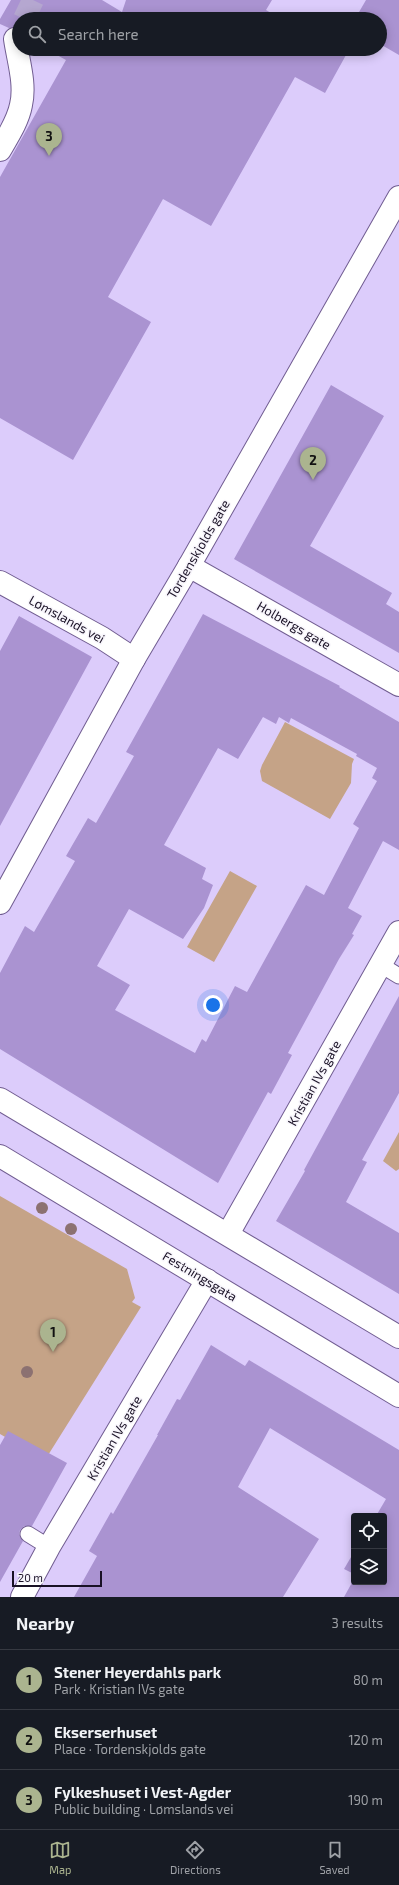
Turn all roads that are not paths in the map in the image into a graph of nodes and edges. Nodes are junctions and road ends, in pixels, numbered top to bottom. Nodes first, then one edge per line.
1 (18, 56) edge
2 (0, 150) edge
3 (399, 197) edge
4 (189, 566) junction
5 (0, 582) edge
6 (134, 659) junction
7 (399, 685) edge
8 (0, 903) edge
9 (399, 932) edge
10 (381, 965) junction
11 (399, 976) edge
12 (0, 1100) edge
13 (0, 1156) edge
14 (228, 1234) junction
15 (207, 1280) junction
16 (399, 1337) edge
17 (399, 1396) edge
18 (28, 1534) dead end
19 (49, 1547) junction
20 (22, 1597) edge

1 - 2 street
3 - 4 street, Tordenskjolds gate
4 - 6 street, Tordenskjolds gate
4 - 7 street, Holbergs gate
5 - 6 street, Lømslands vei
6 - 8 street, Tordenskjolds gate
9 - 10 street, Kristian IVs gate
10 - 11 lane
10 - 14 street, Kristian IVs gate
12 - 14 street
13 - 15 street, Festningsgata
14 - 16 street
15 - 17 street, Festningsgata
15 - 19 street, Kristian IVs gate
18 - 19 lane
19 - 20 street, Kristian IVs gate

